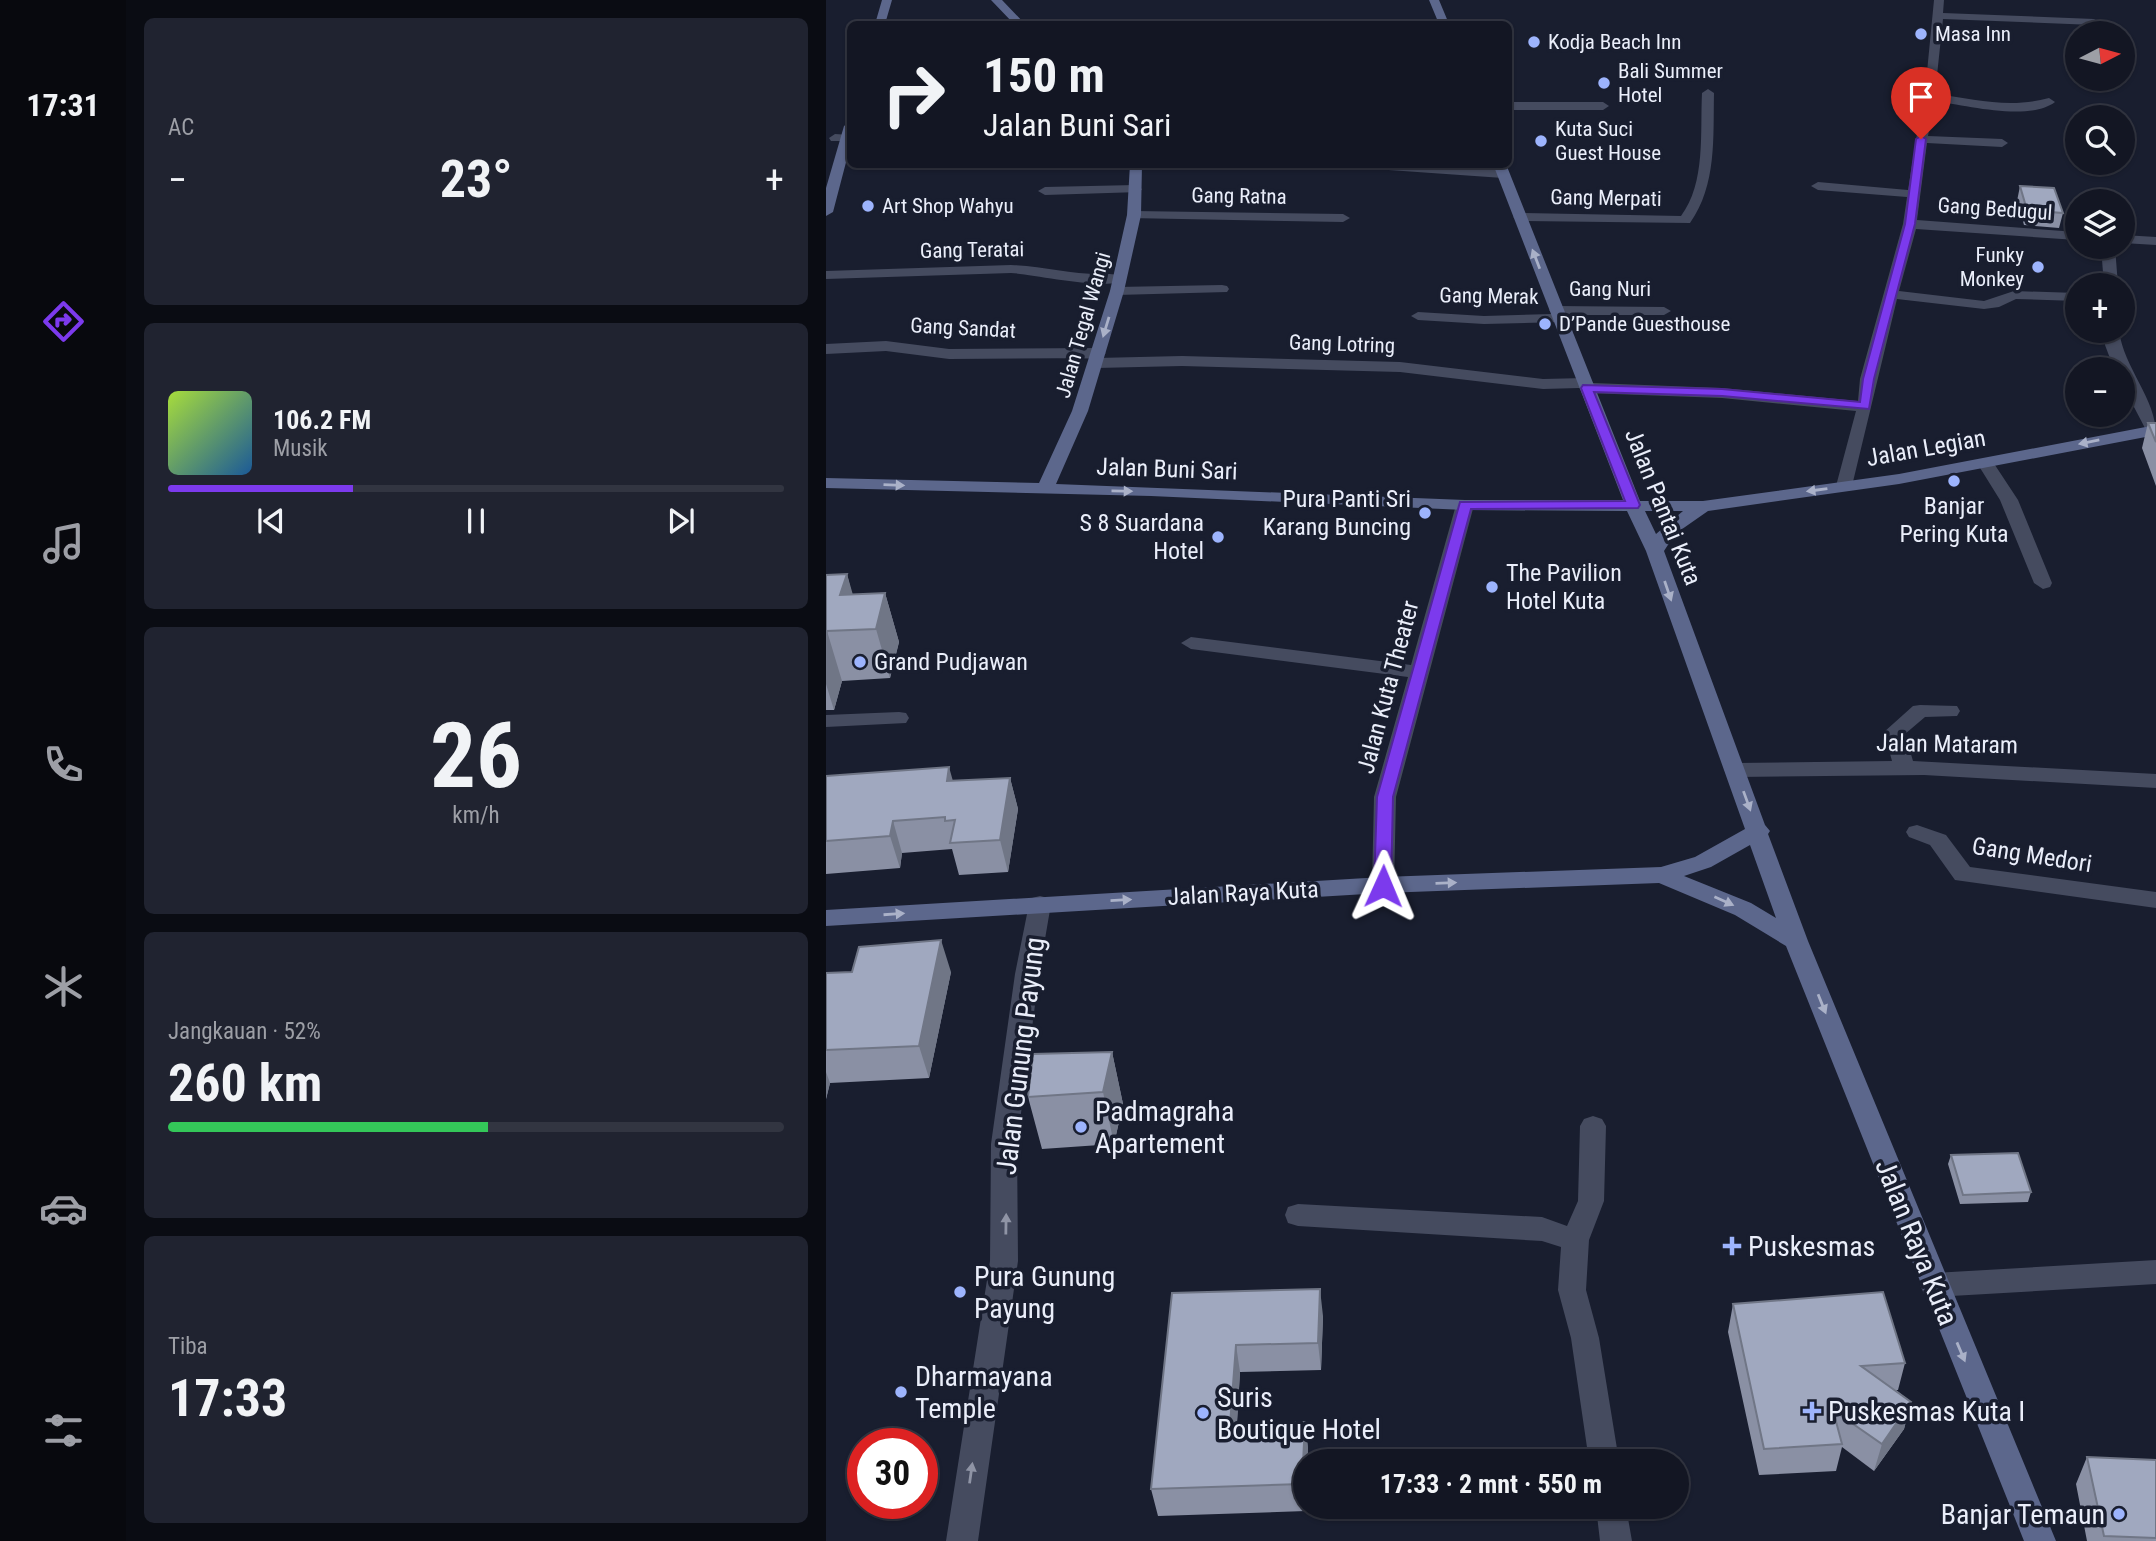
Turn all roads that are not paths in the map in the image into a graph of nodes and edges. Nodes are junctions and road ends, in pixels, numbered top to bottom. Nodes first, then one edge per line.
1 (887, 0) edge
2 (996, 0) edge
3 (1434, 0) edge
4 (1939, 0) edge
5 (1937, 16) junction
6 (881, 21) edge
7 (1017, 21) edge
8 (1443, 21) edge
9 (2068, 21) edge
10 (1708, 93) dead end
11 (1929, 97) junction
12 (2049, 102) dead end
13 (1512, 106) edge
14 (1603, 106) dead end
15 (844, 134) edge
16 (1921, 139) junction
17 (2002, 143) dead end
18 (1136, 168) edge
19 (1473, 168) edge
20 (1501, 169) edge
21 (1818, 186) dead end
22 (1135, 188) junction
23 (1045, 191) dead end
24 (1914, 194) junction
25 (826, 212) edge
26 (1134, 215) junction
27 (1520, 217) junction
28 (1343, 218) dead end
29 (1910, 224) junction
30 (2065, 235) edge
31 (2135, 240) edge
32 (2156, 241) edge
33 (826, 275) edge
34 (1118, 285) junction
35 (1222, 289) dead end
36 (1891, 293) junction
37 (2065, 297) edge
38 (1664, 311) dead end
39 (1558, 314) junction
40 (1418, 316) dead end
41 (826, 349) edge
42 (1097, 358) junction
43 (1586, 386) junction
44 (2135, 394) edge
45 (1865, 407) junction
46 (2155, 430) edge
47 (1985, 463) junction
48 (826, 483) edge
49 (1845, 486) junction
50 (1045, 490) junction
51 (1465, 505) junction
52 (1633, 505) junction
53 (1703, 506) junction
54 (1654, 551) junction
55 (2043, 583) dead end
56 (1191, 643) dead end
57 (1419, 672) junction
58 (1950, 711) dead end
59 (899, 718) dead end
60 (826, 721) edge
61 (1904, 768) junction
62 (1736, 771) junction
63 (2156, 781) edge
64 (1759, 831) junction
65 (1917, 832) dead end
66 (1661, 875) junction
67 (1383, 886) junction
68 (2156, 900) edge
69 (1040, 904) junction
70 (826, 918) edge
71 (1796, 941) junction
72 (1593, 1126) dead end
73 (1298, 1215) dead end
74 (1575, 1240) junction
75 (2156, 1272) edge
76 (1934, 1285) junction
77 (1602, 1449) edge
78 (1613, 1519) edge
79 (962, 1541) edge
80 (1616, 1541) edge
81 (2040, 1541) edge

1 - 6 main road
2 - 7 main road
3 - 8 main road
4 - 5 street
5 - 9 street
5 - 11 street
10 - 27 street, Gang Merpati
11 - 12 street
11 - 16 street
13 - 14 street
15 - 25 main road
16 - 17 street
16 - 24 street
18 - 22 main road, Jalan Tegal Wangi
19 - 20 street
20 - 27 main road, Jalan Pantai Kuta
21 - 24 street
22 - 23 street
22 - 26 main road, Jalan Tegal Wangi
24 - 29 street
26 - 28 street, Gang Ratna
26 - 34 main road, Jalan Tegal Wangi
39 -> 27 main road, Jalan Pantai Kuta
29 - 30 street, Gang Bedugul
29 - 36 street
31 - 32 street
33 - 34 street, Gang Teratai
34 - 35 street, Gang Teratai
34 -> 42 main road, Jalan Tegal Wangi
36 - 37 street
36 - 45 street
38 - 39 street, Gang Nuri
39 - 40 street, Gang Merak
39 - 43 main road, Jalan Pantai Kuta
41 - 42 street, Gang Sandat
42 - 43 street, Gang Lotring
42 - 50 main road, Jalan Tegal Wangi
43 - 45 street, Gang Lotring
43 - 52 main road, Jalan Pantai Kuta
44 - 46 street
45 - 49 street
46 -> 47 main road, Jalan Legian
47 - 49 main road, Jalan Legian
47 - 55 street
48 -> 50 main road, Jalan Buni Sari
49 -> 53 main road, Jalan Legian
50 -> 51 main road, Jalan Buni Sari
51 - 52 main road, Jalan Buni Sari
51 - 57 street, Jalan Kuta Theater
52 - 53 main road, Jalan Legian
52 - 54 main road, Jalan Pantai Kuta
53 - 54 main road
54 -> 62 main road, Jalan Pantai Kuta
56 - 57 street
57 - 67 street, Jalan Kuta Theater
58 - 61 street
59 - 60 street
61 - 62 street, Jalan Mataram
61 - 63 street, Jalan Mataram
62 -> 64 main road, Jalan Pantai Kuta
64 - 66 main road, Jalan Raya Kuta
64 - 71 main road, Jalan Raya Kuta
65 - 68 street, Gang Medori
67 -> 66 main road, Jalan Raya Kuta
66 -> 71 main road, Jalan Raya Kuta
69 -> 67 main road, Jalan Raya Kuta
70 -> 69 main road, Jalan Raya Kuta
79 -> 69 street, Jalan Gunung Payung
71 -> 76 main road, Jalan Raya Kuta
72 - 74 street
73 - 74 street
74 - 77 street
75 - 76 street
76 -> 81 main road, Jalan Raya Kuta
78 - 80 street

